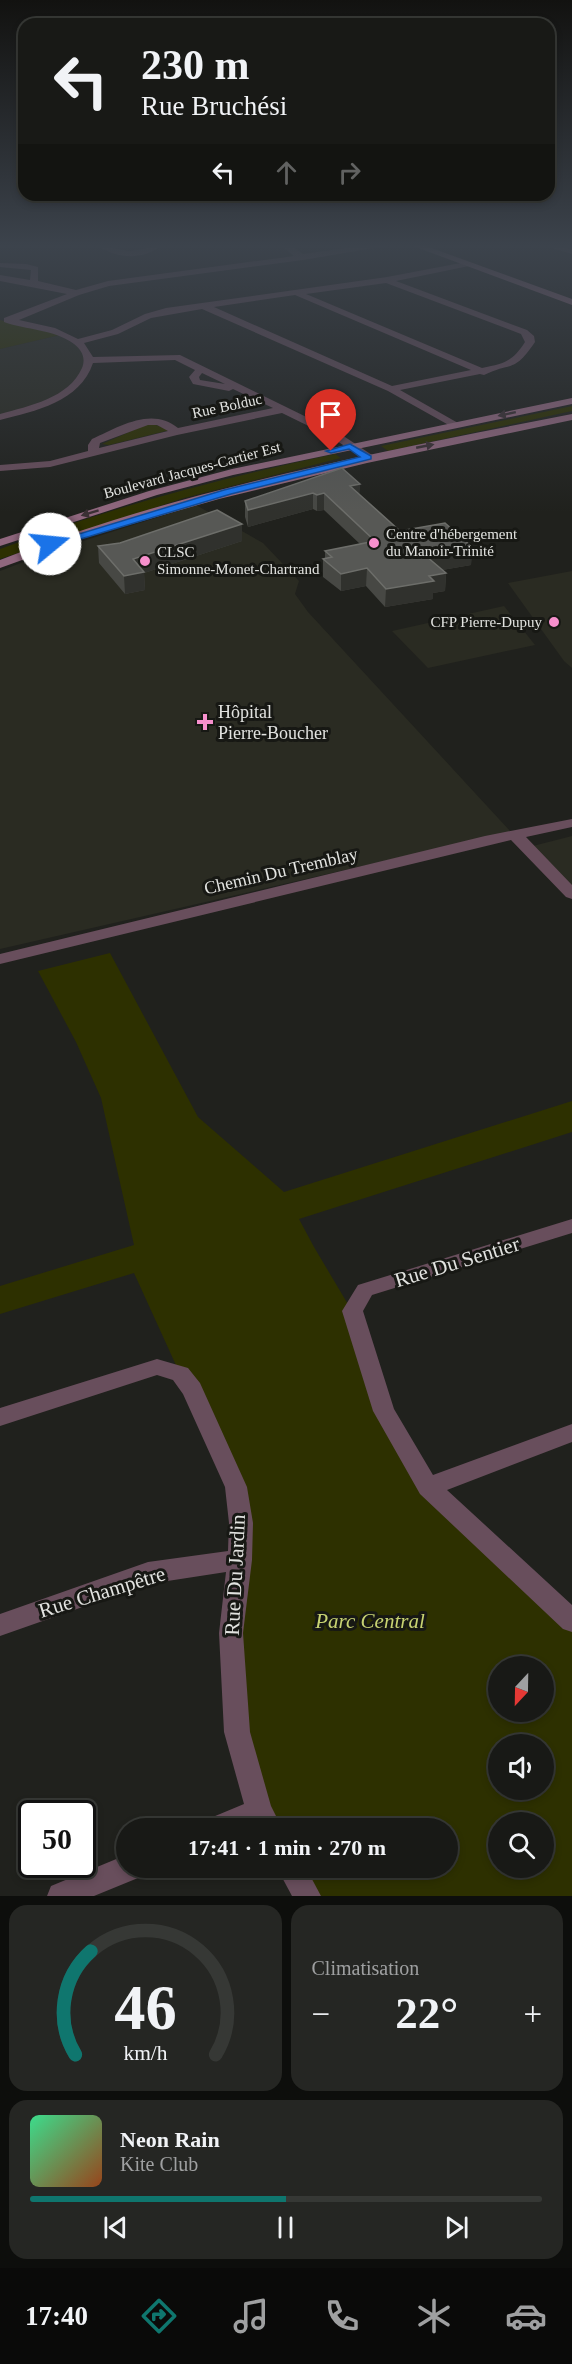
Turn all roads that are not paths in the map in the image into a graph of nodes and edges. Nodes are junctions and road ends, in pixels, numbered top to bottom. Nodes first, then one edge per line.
1 (60, 334) edge
2 (105, 334) edge
3 (269, 334) edge
4 (396, 334) edge
5 (527, 334) edge
6 (76, 342) junction
7 (90, 360) junction
8 (484, 372) junction
9 (391, 389) junction
10 (572, 401) edge
11 (284, 409) junction
12 (0, 417) edge
13 (572, 417) edge
14 (454, 425) junction
15 (176, 432) junction
16 (350, 446) junction
17 (94, 453) junction
18 (368, 458) junction
19 (0, 468) edge
20 (0, 543) edge
21 (0, 564) edge
22 (572, 823) edge
23 (516, 836) junction
24 (572, 894) edge
25 (0, 959) edge
26 (572, 1226) edge
27 (0, 1417) edge
28 (572, 1433) edge
29 (428, 1488) junction
30 (240, 1560) junction
31 (572, 1621) edge
32 (0, 1625) edge
33 (263, 1818) edge
34 (116, 1873) edge
35 (297, 1878) edge
36 (62, 1896) edge
37 (307, 1896) edge

1 - 6 street
2 - 6 street
3 - 9 street
4 - 8 street
5 - 8 street
6 - 7 street
7 - 11 street
7 - 12 street
8 - 9 street
9 - 14 street
10 -> 14 main road, Boulevard Jacques-Cartier Est
11 - 15 street, Rue Bolduc
11 - 16 street
18 -> 13 main road, Boulevard Jacques-Cartier Est
14 - 16 main road, Boulevard Jacques-Cartier Est
15 - 17 street, Rue Bolduc
15 - 17 street, Rue Bolduc
16 - 18 street
16 -> 20 main road, Boulevard Jacques-Cartier Est
17 - 19 street, Rue Bolduc
18 - 21 main road, Boulevard Jacques-Cartier Est
22 - 23 street, Chemin Du Tremblay
23 - 24 street
23 - 25 street, Chemin Du Tremblay
26 - 29 street, Rue Du Sentier
27 - 30 street, Rue Du Jardin
28 - 29 street
29 - 31 street
30 - 32 street, Rue Champêtre
30 - 33 street, Rue Du Jardin
34 - 36 street
35 - 37 street

